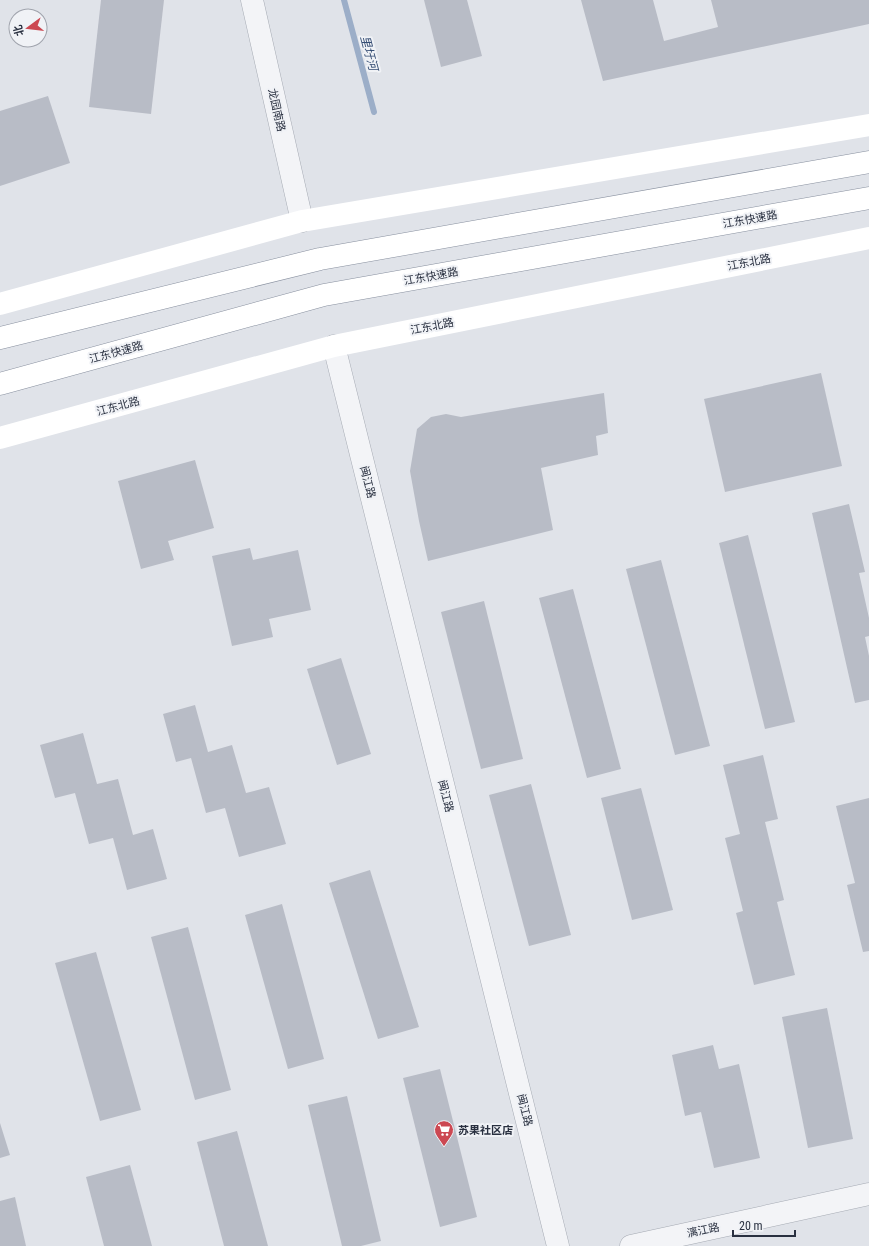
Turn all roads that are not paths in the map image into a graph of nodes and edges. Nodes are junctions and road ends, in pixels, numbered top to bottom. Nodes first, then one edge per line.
1 (252, 0) edge
2 (869, 125) edge
3 (869, 162) edge
4 (869, 198) edge
5 (302, 221) junction
6 (869, 238) edge
7 (0, 304) edge
8 (0, 338) edge
9 (334, 346) junction
10 (0, 384) edge
11 (0, 438) edge
12 (869, 1194) edge
13 (558, 1246) edge
14 (631, 1246) edge

1 - 5 street, 龙园南路
2 - 5 main road
3 - 8 main road
4 - 10 main road, 江东快速路
5 - 7 main road
6 - 9 main road, 江东北路
9 - 11 main road, 江东北路
9 - 13 street, 闽江路
12 - 14 street, 漓江路

